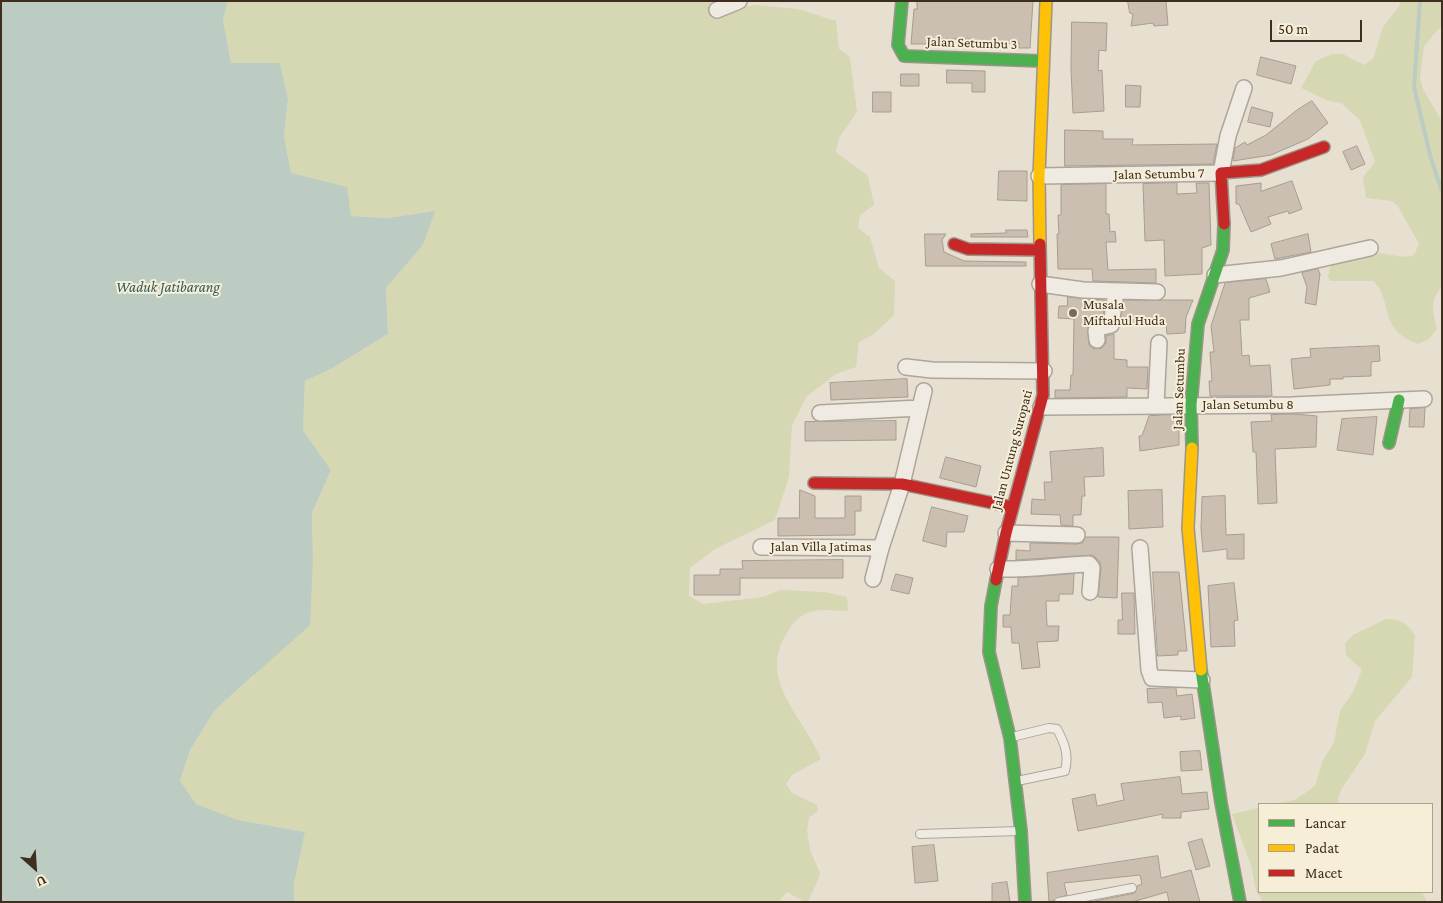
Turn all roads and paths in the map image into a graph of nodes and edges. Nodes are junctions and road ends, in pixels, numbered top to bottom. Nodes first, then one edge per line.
1 (739, 1) edge
2 (902, 1) edge
3 (1046, 1) edge
4 (717, 10) dead end
5 (1042, 61) junction
6 (1244, 88) dead end
7 (1324, 147) dead end
8 (1221, 173) junction
9 (1039, 176) junction
10 (954, 244) dead end
11 (1370, 248) dead end
12 (1040, 250) junction
13 (1215, 275) junction
14 (1040, 284) junction
15 (1116, 292) junction
16 (1157, 292) dead end
17 (1097, 340) dead end
18 (1158, 343) dead end
19 (906, 367) dead end
20 (1044, 371) junction
21 (924, 391) dead end
22 (1424, 399) dead end
23 (1399, 400) junction
24 (1156, 405) junction
25 (1191, 405) junction
26 (1041, 407) junction
27 (920, 408) junction
28 (820, 414) dead end
29 (1389, 443) dead end
30 (814, 483) dead end
31 (902, 484) junction
32 (1012, 507) junction
33 (1006, 533) junction
34 (1077, 535) dead end
35 (761, 547) dead end
36 (881, 548) junction
37 (1140, 548) dead end
38 (998, 570) junction
39 (873, 579) dead end
40 (1090, 592) dead end
41 (1202, 680) junction
42 (1010, 738) junction
43 (1016, 781) junction
44 (1021, 831) junction
45 (920, 834) dead end
46 (1132, 888) dead end
47 (1025, 902) edge
48 (1060, 902) edge
49 (1240, 902) edge

1 - 4 street
2 - 5 street, Jalan Setumbu 3
3 - 5 street, Jalan Untung Suropati
5 - 9 street, Jalan Untung Suropati
6 - 8 street, Jalan Setumbu 7
7 - 8 street
8 - 9 street, Jalan Setumbu 7
8 - 13 street, Jalan Setumbu
9 - 12 street, Jalan Untung Suropati
10 - 12 street
11 - 13 street
12 - 14 street, Jalan Untung Suropati
13 - 25 street, Jalan Setumbu
14 - 15 street
14 - 20 street, Jalan Untung Suropati
15 - 16 street
15 - 17 street
18 - 24 street
19 - 20 street
20 - 26 street, Jalan Untung Suropati
21 - 27 street, Jalan Villa Jatimas
22 - 23 street, Jalan Setumbu 8
23 - 25 street, Jalan Setumbu 8
23 - 29 street
24 - 25 street, Jalan Setumbu 8
24 - 26 street, Jalan Setumbu 8
25 - 41 street, Jalan Setumbu
26 - 32 street, Jalan Untung Suropati
27 - 28 street
27 - 31 street, Jalan Villa Jatimas
30 - 31 street
31 - 32 street
31 - 36 street, Jalan Villa Jatimas
32 - 33 street, Jalan Untung Suropati
33 - 34 street
33 - 38 street, Jalan Untung Suropati
35 - 36 street, Jalan Villa Jatimas
36 - 39 street, Jalan Villa Jatimas
37 - 41 street
38 - 40 street
38 - 42 street, Jalan Untung Suropati
41 - 49 street, Jalan Setumbu
42 - 43 street, Jalan Untung Suropati
42 - 43 lane
43 - 44 street, Jalan Untung Suropati
44 - 45 lane
44 - 47 street, Jalan Untung Suropati
46 - 48 lane

